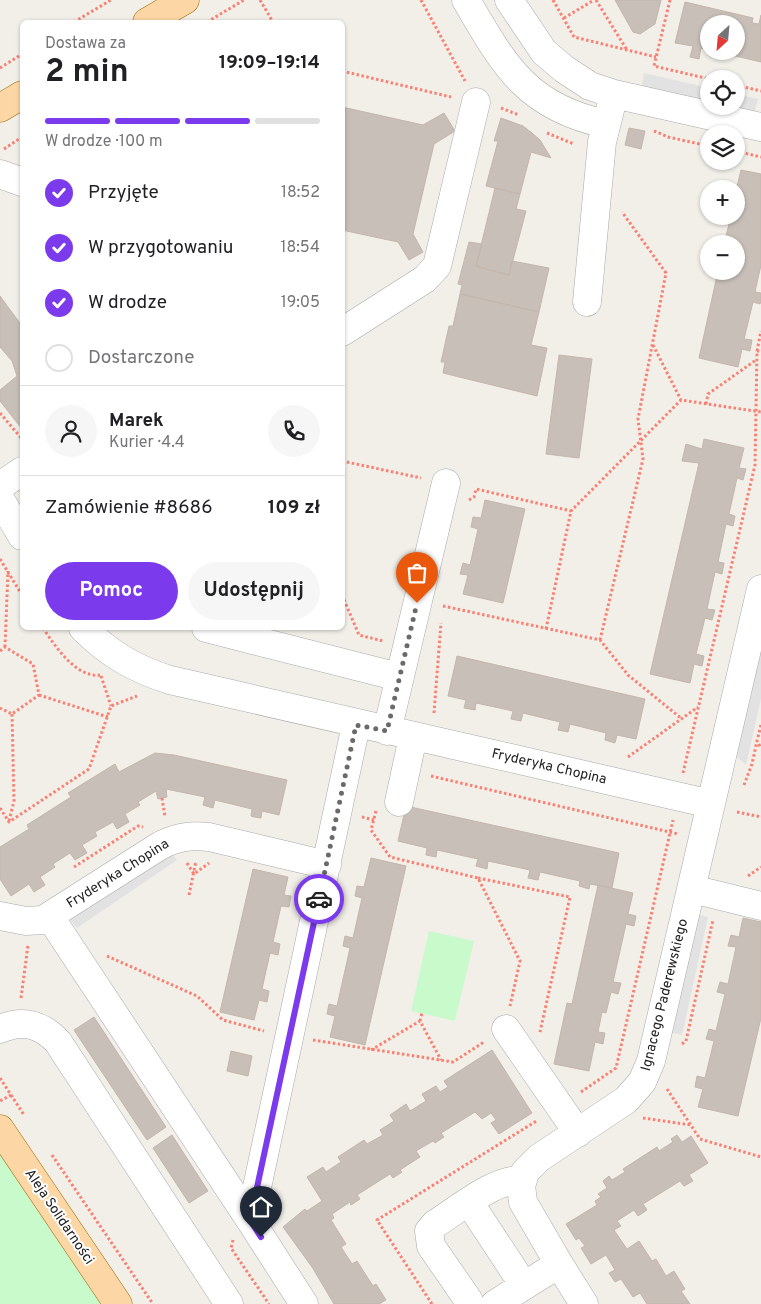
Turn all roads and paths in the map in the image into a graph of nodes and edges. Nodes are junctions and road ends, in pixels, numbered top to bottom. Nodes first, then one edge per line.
1 (110, 0) edge
2 (185, 0) edge
3 (244, 0) edge
4 (260, 0) edge
5 (421, 0) edge
6 (466, 0) edge
7 (509, 0) edge
8 (552, 0) edge
9 (595, 0) edge
10 (670, 0) edge
11 (564, 18) junction
12 (77, 20) edge
13 (150, 20) edge
14 (210, 20) edge
15 (272, 20) edge
16 (627, 50) junction
17 (20, 55) edge
18 (656, 57) junction
19 (0, 68) edge
20 (700, 77) edge
21 (745, 87) edge
22 (761, 91) edge
23 (614, 94) junction
24 (20, 96) edge
25 (476, 102) joint
26 (0, 108) edge
27 (606, 124) junction
28 (761, 127) edge
29 (651, 130) dead end
30 (20, 138) edge
31 (700, 144) edge
32 (0, 151) edge
33 (745, 154) edge
34 (761, 157) edge
35 (0, 174) edge
36 (20, 181) edge
37 (621, 210) dead end
38 (587, 302) dead end
39 (345, 330) edge
40 (761, 331) edge
41 (652, 344) junction
42 (759, 351) edge
43 (756, 360) junction
44 (682, 400) junction
45 (706, 404) junction
46 (755, 411) junction
47 (761, 412) edge
48 (0, 413) edge
49 (20, 437) edge
50 (641, 441) junction
51 (345, 462) edge
52 (20, 472) edge
53 (446, 483) junction
54 (0, 486) edge
55 (476, 489) junction
56 (0, 499) edge
57 (466, 504) dead end
58 (571, 511) junction
59 (20, 533) edge
60 (0, 559) edge
61 (8, 571) junction
62 (761, 589) edge
63 (20, 592) edge
64 (345, 602) edge
65 (546, 628) junction
66 (85, 630) edge
67 (217, 630) edge
68 (600, 640) junction
69 (390, 643) dead end
70 (5, 648) junction
71 (0, 651) edge
72 (101, 675) dead end
73 (399, 677) junction
74 (39, 695) junction
75 (138, 695) dead end
76 (111, 706) junction
77 (698, 707) junction
78 (0, 708) edge
79 (434, 713) dead end
80 (12, 714) junction
81 (108, 717) junction
82 (682, 719) junction
83 (356, 725) junction
84 (761, 725) edge
85 (400, 734) junction
86 (757, 741) junction
87 (761, 748) edge
88 (628, 757) dead end
89 (406, 769) junction
90 (741, 794) dead end
91 (678, 796) junction
92 (739, 803) dead end
93 (390, 804) joint
94 (711, 804) junction
95 (0, 808) edge
96 (761, 817) edge
97 (9, 822) junction
98 (670, 832) junction
99 (703, 840) junction
100 (327, 865) junction
101 (478, 878) junction
102 (692, 889) junction
103 (761, 906) edge
104 (0, 916) edge
105 (41, 919) junction
106 (68, 945) junction
107 (20, 999) dead end
108 (422, 1013) dead end
109 (420, 1021) junction
110 (506, 1029) junction
111 (0, 1030) edge
112 (270, 1032) dead end
113 (310, 1040) dead end
114 (371, 1050) junction
115 (441, 1060) junction
116 (532, 1067) junction
117 (0, 1078) edge
118 (664, 1084) dead end
119 (11, 1095) junction
120 (0, 1101) edge
121 (560, 1106) junction
122 (638, 1117) dead end
123 (27, 1119) dead end
124 (692, 1126) junction
125 (0, 1129) edge
126 (578, 1133) junction
127 (49, 1151) dead end
128 (761, 1157) edge
129 (523, 1180) junction
130 (469, 1202) junction
131 (242, 1228) junction
132 (560, 1264) junction
133 (515, 1272) dead end
134 (482, 1302) edge
135 (118, 1304) edge
136 (152, 1304) edge
137 (229, 1304) edge
138 (269, 1304) edge
139 (304, 1304) edge
140 (432, 1304) edge
141 (584, 1304) edge

1 - 12 path
2 - 13 main road
3 - 14 path
4 - 15 path
5 - 25 path
6 - 27 street
7 - 23 street
8 - 11 path
9 - 11 path
9 - 16 path
10 - 18 path
11 - 16 path
16 - 18 path
17 - 19 path
18 - 20 path
21 - 22 path
23 - 27 street
23 - 28 street
24 - 26 main road
25 - 39 street
27 - 38 street
29 - 31 path
30 - 32 path
33 - 34 path
35 - 36 street
37 - 41 path
40 - 42 path
41 - 44 path
41 - 50 path
42 - 43 path
43 - 45 path
43 - 46 path
44 - 45 path
44 - 50 path
45 - 46 path
46 - 47 path
46 - 77 path
48 - 49 path
50 - 58 path
50 - 68 path
51 - 53 path
52 - 54 street
53 - 55 path
53 - 73 street
55 - 57 path
55 - 58 path
56 - 59 street
58 - 65 path
60 - 61 path
61 - 63 path
61 - 70 path
62 - 94 street, Ignacego Paderewskiego
64 - 69 path
65 - 68 path
65 - 79 path
66 - 83 street, Fryderyka Chopina
67 - 73 street
68 - 82 path
70 - 71 path
70 - 74 path
72 - 76 path
73 - 85 street
74 - 80 path
74 - 81 path
75 - 76 path
76 - 81 path
77 - 82 path
77 - 91 path
78 - 80 path
80 - 97 path
81 - 97 path
82 - 88 path
83 - 85 street, Fryderyka Chopina
83 - 100 street
84 - 86 path
85 - 89 street
85 - 91 street, Fryderyka Chopina
86 - 87 path
86 - 90 path
89 - 93 street
89 - 98 path
91 - 94 street, Fryderyka Chopina
91 - 98 path
92 - 96 path
93 - 101 path
94 - 99 street, Ignacego Paderewskiego
95 - 97 path
98 - 99 path
98 - 121 path
99 - 102 street, Ignacego Paderewskiego
100 - 105 street, Fryderyka Chopina
100 - 131 street
101 - 110 path
101 - 116 path
102 - 103 street
102 - 126 street, Ignacego Paderewskiego
104 - 105 street
105 - 106 street
105 - 107 path
106 - 112 path
106 - 131 street
108 - 109 path
109 - 114 path
109 - 115 path
110 - 115 path
110 - 116 street
111 - 137 street
113 - 114 path
114 - 115 path
116 - 121 street
117 - 119 path
118 - 124 path
119 - 120 path
119 - 123 path
121 - 126 street
121 - 140 path
122 - 124 path
124 - 128 path
125 - 135 main road, Aleja Solidarności
126 - 129 street, Ignacego Paderewskiego
127 - 136 path
129 - 130 street
129 - 132 street
130 - 133 street
130 - 134 street
131 - 138 path
131 - 139 street
132 - 134 street
132 - 141 street

